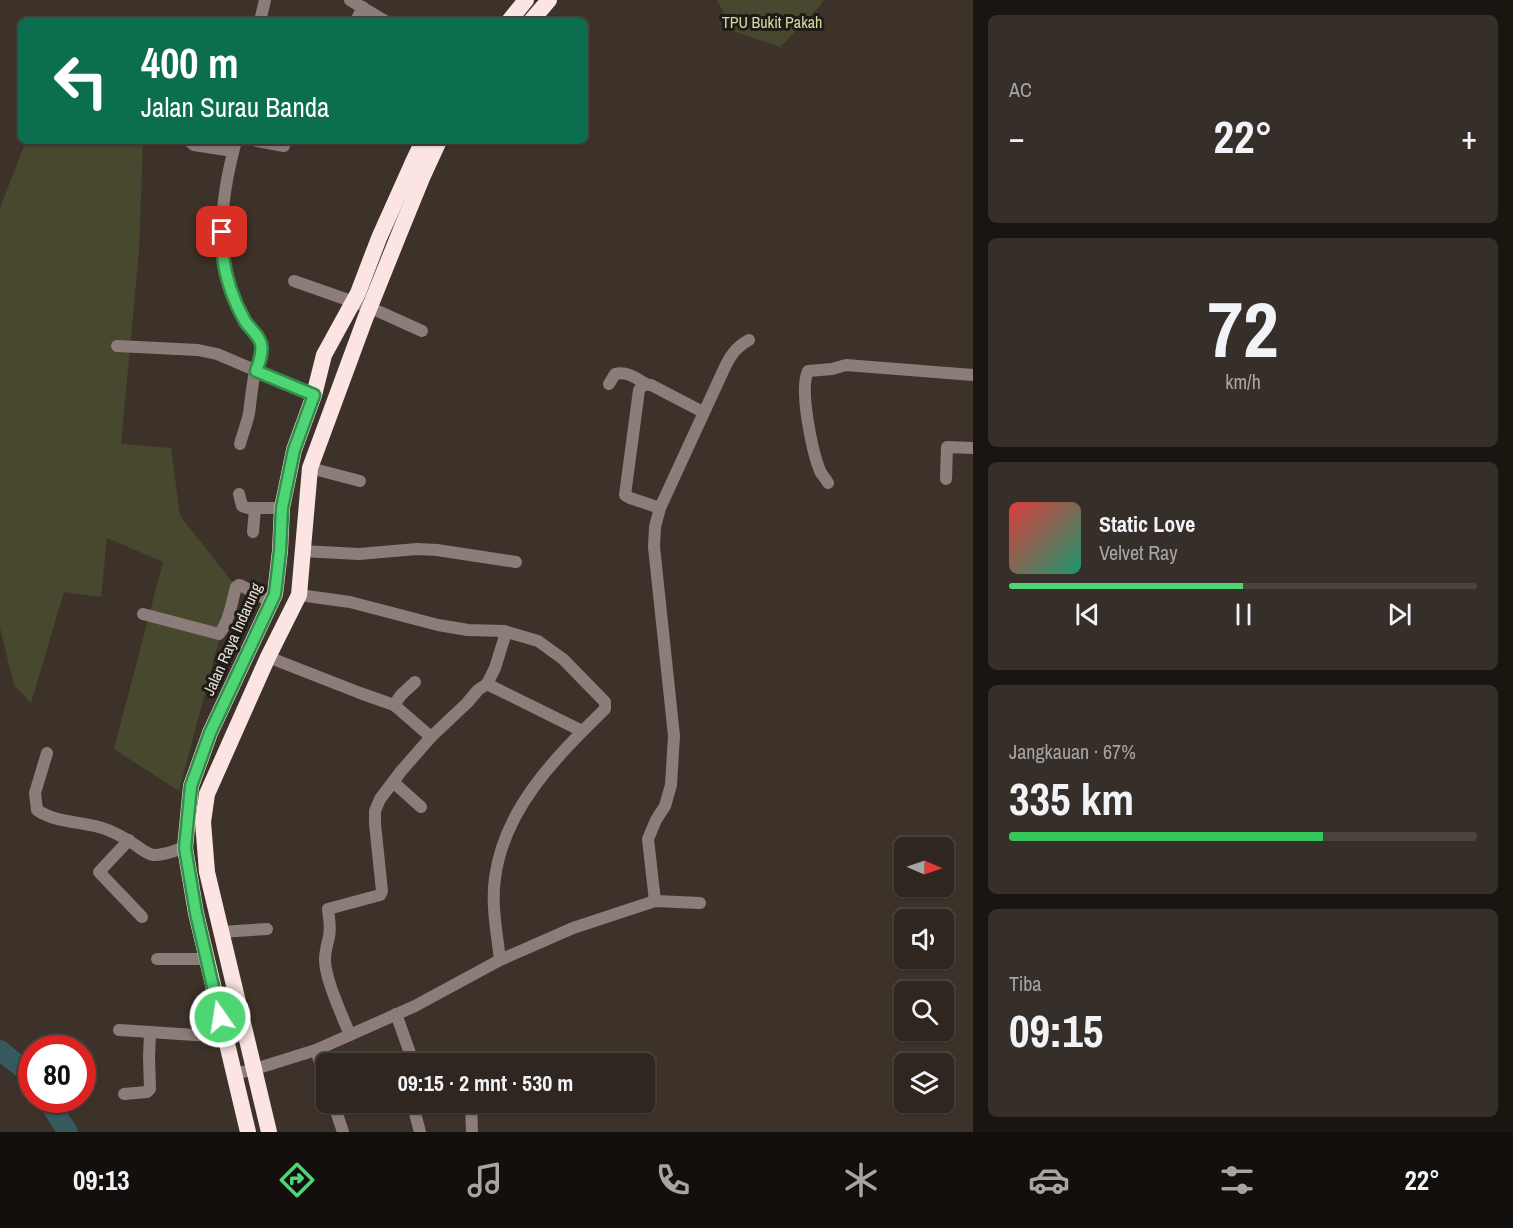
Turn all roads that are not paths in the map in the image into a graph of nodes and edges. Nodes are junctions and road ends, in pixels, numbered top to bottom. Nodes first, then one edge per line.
1 (265, 0) edge
2 (351, 0) edge
3 (526, 0) edge
4 (544, 2) edge
5 (363, 7) junction
6 (260, 18) edge
7 (358, 18) edge
8 (380, 18) edge
9 (511, 18) edge
10 (533, 18) edge
11 (193, 144) edge
12 (274, 144) edge
13 (421, 144) edge
14 (438, 144) edge
15 (235, 146) edge
16 (285, 146) dead end
17 (294, 281) dead end
18 (353, 303) junction
19 (371, 308) junction
20 (422, 332) dead end
21 (749, 340) dead end
22 (117, 346) dead end
23 (256, 371) junction
24 (973, 375) edge
25 (609, 384) dead end
26 (646, 384) junction
27 (314, 395) junction
28 (703, 412) junction
29 (240, 444) dead end
30 (973, 448) edge
31 (310, 468) junction
32 (946, 479) dead end
33 (360, 481) dead end
34 (828, 483) dead end
35 (239, 494) dead end
36 (255, 508) junction
37 (282, 508) junction
38 (660, 508) junction
39 (253, 532) dead end
40 (302, 551) junction
41 (516, 562) dead end
42 (299, 595) junction
43 (272, 602) junction
44 (144, 614) dead end
45 (504, 631) junction
46 (268, 657) junction
47 (415, 682) dead end
48 (487, 684) junction
49 (394, 705) junction
50 (582, 731) junction
51 (431, 737) junction
52 (47, 753) dead end
53 (393, 782) junction
54 (421, 807) dead end
55 (129, 840) junction
56 (185, 848) junction
57 (655, 901) junction
58 (700, 903) dead end
59 (142, 917) dead end
60 (267, 929) dead end
61 (220, 932) junction
62 (157, 959) dead end
63 (207, 959) junction
64 (500, 960) junction
65 (396, 1014) junction
66 (119, 1030) dead end
67 (150, 1032) junction
68 (350, 1035) junction
69 (225, 1037) junction
70 (316, 1050) junction
71 (317, 1053) edge
72 (410, 1053) edge
73 (255, 1069) junction
74 (234, 1074) junction
75 (124, 1094) dead end
76 (337, 1113) edge
77 (415, 1113) edge
78 (471, 1113) edge
79 (248, 1132) edge
80 (269, 1132) edge
81 (343, 1132) edge
82 (420, 1132) edge
83 (471, 1132) edge

1 - 6 street
2 - 5 street
3 - 9 highway
4 - 10 highway
5 - 7 street
5 - 8 street
11 - 15 street
12 - 16 street
13 - 18 highway, Jalan Raya Indarung
14 - 19 highway
15 - 23 street
17 - 18 street
18 - 19 street
18 - 27 highway, Jalan Raya Indarung
19 - 20 street
19 - 31 highway
21 - 28 street
22 - 23 street
23 - 27 street
23 - 29 street
24 - 34 street
25 - 26 street
26 - 28 street
26 - 38 street
27 - 37 highway, Jalan Raya Indarung
28 - 38 street
30 - 32 street
31 - 33 street
31 - 40 highway
35 - 36 street
36 - 37 street
36 - 39 street
37 - 43 highway, Jalan Raya Indarung
38 - 57 street
40 - 41 street
40 - 42 highway
42 - 45 street
42 - 46 highway
43 - 44 street
43 - 56 highway, Jalan Raya Indarung
45 - 48 street
45 - 50 street
46 - 49 street
46 - 61 highway
47 - 49 street
48 - 50 street
48 - 51 street
49 - 51 street
50 - 64 street
51 - 53 street
52 - 55 street
53 - 54 street
53 - 68 street
55 - 56 street
55 - 59 street
56 - 63 highway, Jalan Raya Indarung
57 - 58 street
57 - 64 street
60 - 61 street
61 - 73 highway
62 - 63 street
63 - 69 highway, Jalan Raya Indarung
64 - 65 street
65 - 68 street
65 - 72 street
66 - 67 street
67 - 69 street
67 - 75 street
68 - 70 street
69 - 74 highway, Jalan Raya Indarung
70 - 71 street
70 - 73 street
73 - 74 street
73 - 80 highway
74 - 79 highway, Jalan Raya Indarung
76 - 81 street
77 - 82 street
78 - 83 street

